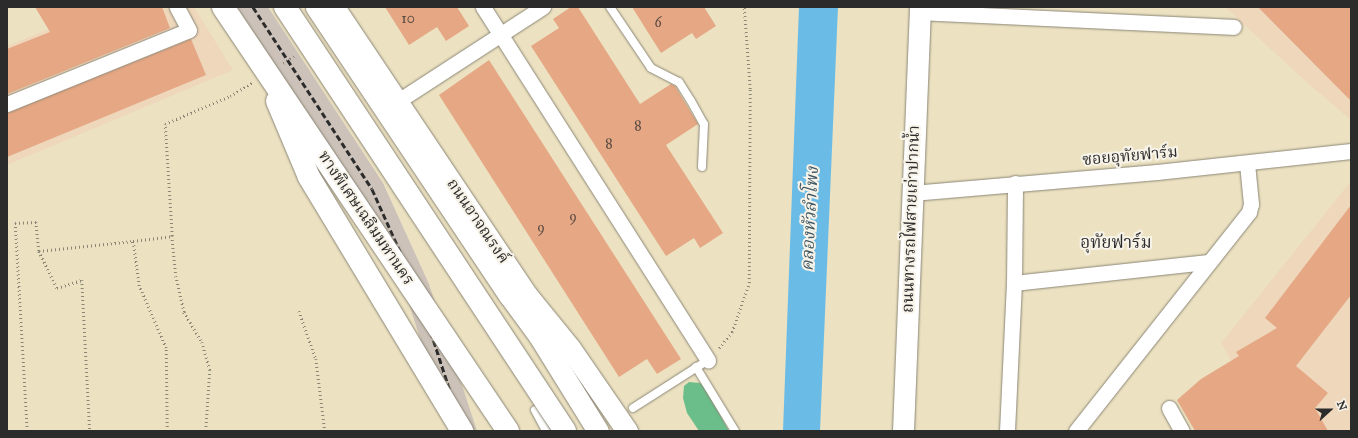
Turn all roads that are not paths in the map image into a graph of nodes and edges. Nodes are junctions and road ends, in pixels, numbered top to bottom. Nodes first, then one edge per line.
1 (177, 7) edge
2 (223, 7) edge
3 (285, 7) edge
4 (316, 7) edge
5 (334, 7) edge
6 (483, 7) edge
7 (544, 7) edge
8 (610, 7) edge
9 (920, 9) edge
10 (1015, 11) edge
11 (1065, 13) edge
12 (1234, 27) dead end
13 (501, 34) junction
14 (270, 64) junction
15 (7, 104) edge
16 (391, 105) junction
17 (1351, 151) edge
18 (1247, 163) junction
19 (702, 167) dead end
20 (1015, 183) junction
21 (912, 193) junction
22 (1208, 262) junction
23 (1014, 283) junction
24 (702, 363) junction
25 (633, 408) dead end
26 (1170, 408) dead end
27 (535, 410) dead end
28 (462, 431) edge
29 (508, 431) edge
30 (546, 431) edge
31 (565, 431) edge
32 (598, 431) edge
33 (627, 431) edge
34 (735, 431) edge
35 (903, 431) edge
36 (1006, 431) edge
37 (1076, 431) edge
38 (1182, 431) edge

1 - 15 street
2 - 14 highway, ทางพิเศษเฉลิมมหานคร, bridge
3 - 31 highway, bridge
4 - 16 main road, ถนนอาจณรงค์
5 - 16 main road, ถนนอาจณรงค์
6 - 13 street
7 - 13 street
8 - 19 lane
9 - 10 street
9 - 21 main road, ถนนทางรถไฟสายเก่าปากน้ำ
10 - 11 street
11 - 12 street
13 - 16 street
13 - 24 street
14 - 28 highway, bridge
14 - 29 highway, ทางพิเศษเฉลิมมหานคร, bridge
16 - 32 main road, ถนนอาจณรงค์
16 - 33 main road, ถนนอาจณรงค์
17 - 18 street, ซอยอุทัยฟาร์ม
18 - 20 street, ซอยอุทัยฟาร์ม
18 - 22 street
20 - 21 street, ซอยอุทัยฟาร์ม
20 - 23 street
21 - 35 main road, ถนนทางรถไฟสายเก่าปากน้ำ
22 - 23 street
22 - 37 street
23 - 36 street
24 - 25 lane
24 - 34 lane
26 - 38 street
27 - 30 lane

